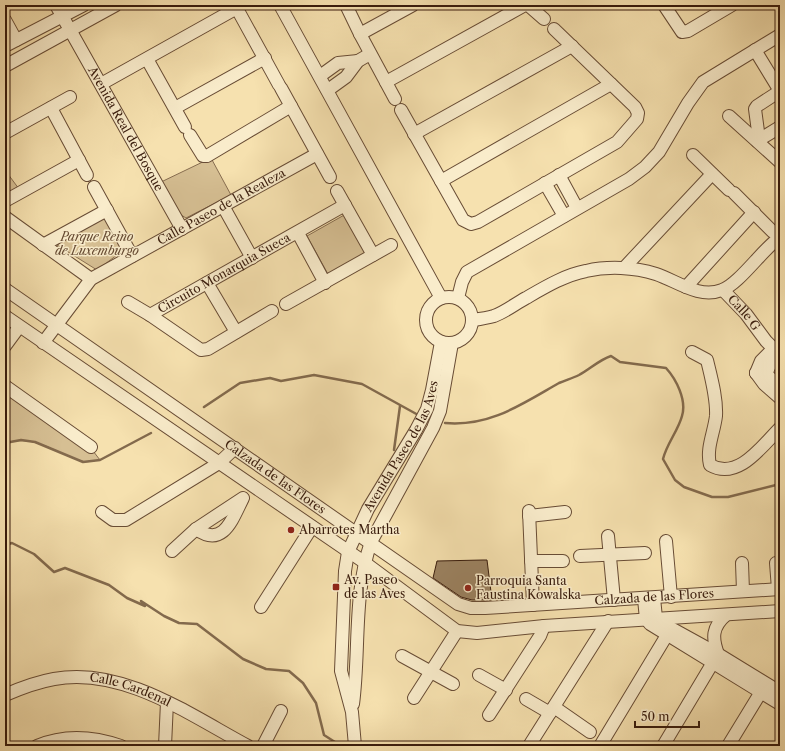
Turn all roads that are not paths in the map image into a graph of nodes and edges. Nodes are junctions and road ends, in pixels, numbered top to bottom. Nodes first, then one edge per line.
1 (56, 5) edge
2 (84, 5) edge
3 (116, 5) edge
4 (280, 5) edge
5 (346, 5) edge
6 (413, 5) edge
7 (525, 5) edge
8 (528, 5) edge
9 (664, 5) edge
10 (732, 5) edge
11 (236, 7) edge
12 (63, 17) junction
13 (544, 19) dead end
14 (5, 20) edge
15 (71, 29) junction
16 (554, 29) dead end
17 (360, 34) junction
18 (780, 35) edge
19 (16, 40) junction
20 (5, 46) edge
21 (572, 46) junction
22 (755, 50) junction
23 (370, 54) junction
24 (147, 58) junction
25 (265, 58) junction
26 (358, 61) junction
27 (5, 66) edge
28 (320, 76) junction
29 (386, 82) junction
30 (101, 84) junction
31 (611, 84) junction
32 (328, 90) junction
33 (780, 91) edge
34 (70, 97) dead end
35 (780, 99) edge
36 (291, 106) junction
37 (51, 108) junction
38 (175, 108) junction
39 (756, 113) junction
40 (729, 116) dead end
41 (780, 127) edge
42 (5, 133) edge
43 (414, 134) junction
44 (758, 140) junction
45 (317, 154) junction
46 (693, 155) dead end
47 (79, 160) junction
48 (780, 162) edge
49 (712, 174) junction
50 (88, 176) dead end
51 (559, 176) junction
52 (330, 177) dead end
53 (441, 180) junction
54 (545, 183) junction
55 (94, 187) dead end
56 (337, 191) dead end
57 (5, 201) edge
58 (345, 205) junction
59 (223, 206) junction
60 (577, 208) junction
61 (107, 210) junction
62 (754, 212) junction
63 (564, 216) junction
64 (5, 217) edge
65 (182, 229) junction
66 (298, 232) junction
67 (777, 235) edge
68 (43, 244) junction
69 (391, 245) dead end
70 (373, 255) junction
71 (132, 256) junction
72 (252, 258) junction
73 (624, 268) junction
74 (91, 279) junction
75 (207, 283) junction
76 (325, 283) junction
77 (686, 287) junction
78 (5, 288) edge
79 (723, 290) junction
80 (441, 298) junction
81 (458, 298) junction
82 (128, 302) dead end
83 (286, 304) dead end
84 (272, 311) dead end
85 (150, 315) junction
86 (5, 316) edge
87 (473, 320) junction
88 (56, 324) junction
89 (19, 327) junction
90 (236, 332) junction
91 (446, 342) junction
92 (43, 343) junction
93 (5, 346) edge
94 (692, 352) dead end
95 (778, 353) edge
96 (761, 374) junction
97 (5, 386) edge
98 (780, 387) edge
99 (780, 398) edge
100 (780, 428) edge
101 (413, 434) junction
102 (424, 441) junction
103 (91, 447) dead end
104 (235, 448) junction
105 (219, 463) junction
106 (252, 486) junction
107 (243, 498) junction
108 (102, 512) dead end
109 (565, 512) dead end
110 (312, 527) junction
111 (196, 529) junction
112 (356, 532) junction
113 (608, 536) dead end
114 (666, 541) dead end
115 (371, 542) junction
116 (172, 551) dead end
117 (348, 552) junction
118 (645, 553) dead end
119 (610, 554) junction
120 (580, 556) dead end
121 (531, 561) junction
122 (563, 561) dead end
123 (364, 562) junction
124 (776, 563) dead end
125 (742, 564) dead end
126 (779, 589) edge
127 (743, 591) junction
128 (671, 597) junction
129 (649, 598) junction
130 (614, 600) junction
131 (533, 604) junction
132 (261, 607) dead end
133 (780, 611) edge
134 (726, 615) junction
135 (651, 618) junction
136 (608, 621) junction
137 (544, 626) junction
138 (457, 631) junction
139 (667, 635) junction
140 (402, 656) dead end
141 (716, 658) junction
142 (430, 671) junction
143 (479, 675) dead end
144 (453, 684) dead end
145 (506, 690) junction
146 (761, 692) junction
147 (780, 692) edge
148 (5, 695) edge
149 (414, 698) dead end
150 (526, 699) dead end
151 (167, 702) junction
152 (780, 704) edge
153 (552, 710) junction
154 (281, 712) dead end
155 (352, 712) junction
156 (488, 715) dead end
157 (590, 732) dead end
158 (37, 746) edge
159 (121, 746) edge
160 (165, 746) edge
161 (248, 746) edge
162 (263, 746) edge
163 (355, 746) edge
164 (529, 746) edge
165 (600, 746) edge
166 (663, 746) edge
167 (728, 746) edge

1 - 12 street, Avenida Real del Bosque
2 - 12 street
3 - 15 street
4 - 28 street
5 - 17 street
6 - 17 street
7 - 29 street
8 - 13 street
9 - 10 street
11 - 24 street
11 - 25 street
12 - 15 street, Avenida Real del Bosque
12 - 19 street
14 - 19 street
15 - 27 street
15 - 30 street, Avenida Real del Bosque
16 - 21 street
17 - 23 street
18 - 22 street
19 - 20 street
21 - 31 street
21 - 43 street
22 - 33 street
22 - 60 street
23 - 26 street
23 - 29 street
24 - 30 street
24 - 38 street
25 - 36 street
25 - 38 street
26 - 28 street
26 - 32 street
28 - 32 street
29 - 43 street
30 - 65 street, Avenida Real del Bosque
31 - 51 street
31 - 53 street
32 - 80 street
33 - 39 street
34 - 37 street
35 - 39 street
36 - 38 street
36 - 45 street
37 - 42 street
37 - 47 street
39 - 44 street
40 - 44 street
41 - 44 street
43 - 53 street
44 - 48 street
45 - 52 street
45 - 59 street, Calle Paseo de la Realeza
46 - 49 street
47 - 50 street
47 - 57 street
49 - 62 street
49 - 73 street
51 - 54 street
51 - 60 street
53 - 54 street
54 - 63 street
55 - 61 street
56 - 58 street
58 - 66 street, Circuito Monarquia Sueca
58 - 70 street
59 - 65 street, Calle Paseo de la Realeza
59 - 72 street
60 - 63 street
61 - 68 street
61 - 71 street
62 - 67 street
62 - 77 street
63 - 81 street
64 - 68 street
65 - 71 street, Calle Paseo de la Realeza
66 - 72 street, Circuito Monarquia Sueca
66 - 76 street, Circuito Monarquia Sueca
67 - 79 street
68 - 74 street
69 - 70 street
70 - 76 street
71 - 74 street, Calle Paseo de la Realeza
72 - 75 street, Circuito Monarquia Sueca
73 - 77 street
73 - 87 street
74 - 88 street, Calle Paseo de la Realeza
75 - 85 street, Circuito Monarquia Sueca
75 - 90 street
76 - 83 street
77 - 79 street
78 - 88 street, Calzada de las Flores
79 - 95 street, Calle G
80 - 81 street
80 - 91 street
81 - 87 street
82 - 85 street
84 - 90 street
85 - 90 street
86 - 89 street, Calzada de las Flores
87 - 91 street
88 - 92 street, Calle Paseo de la Realeza
88 - 104 street, Calzada de las Flores
89 - 92 street, Calzada de las Flores
89 - 93 street
91 - 101 street, Avenida Paseo de las Aves
91 - 102 street, Avenida Paseo de las Aves
92 - 105 street, Calzada de las Flores
94 - 100 street
95 - 96 street
96 - 98 street
96 - 99 street
97 - 103 street
101 - 102 street
101 - 112 street, Avenida Paseo de las Aves
102 - 115 street, Avenida Paseo de las Aves
104 - 105 street
104 - 112 street, Calzada de las Flores
105 - 106 street, Calzada de las Flores
105 - 108 street
106 - 107 street
106 - 110 street, Calzada de las Flores
107 - 111 street
107 - 111 street
109 - 121 street
110 - 117 street, Calzada de las Flores
110 - 132 street
111 - 116 street
112 - 115 street, Calzada de las Flores
112 - 117 street, Avenida Paseo de las Aves
113 - 119 street
114 - 128 street
115 - 123 street, Avenida Paseo de las Aves
115 - 131 street, Calzada de las Flores
117 - 123 street, Calzada de las Flores
117 - 155 street, Avenida Paseo de las Aves
118 - 119 street
119 - 120 street
119 - 130 street
121 - 122 street
121 - 131 street
123 - 138 street, Calzada de las Flores
123 - 155 street, Avenida Paseo de las Aves
124 - 126 street
125 - 127 street
126 - 127 street, Calzada de las Flores
127 - 128 street, Calzada de las Flores
128 - 129 street, Calzada de las Flores
129 - 130 street, Calzada de las Flores
129 - 135 street
130 - 131 street, Calzada de las Flores
133 - 134 street, Calzada de las Flores
134 - 135 street, Calzada de las Flores
134 - 141 street
135 - 136 street, Calzada de las Flores
135 - 139 street
135 - 141 street
136 - 137 street, Calzada de las Flores
136 - 153 street
137 - 138 street, Calzada de las Flores
137 - 145 street
138 - 142 street
139 - 141 street
139 - 165 street
140 - 142 street
141 - 146 street
141 - 147 street
141 - 166 street
142 - 144 street
142 - 149 street
143 - 145 street
145 - 156 street
146 - 152 street
146 - 167 street
148 - 151 street, Calle Cardenal
150 - 153 street
151 - 160 street
151 - 161 street, Calle Cardenal
153 - 157 street
153 - 164 street
154 - 162 street
155 - 163 street, Avenida Paseo de las Aves
158 - 159 street

